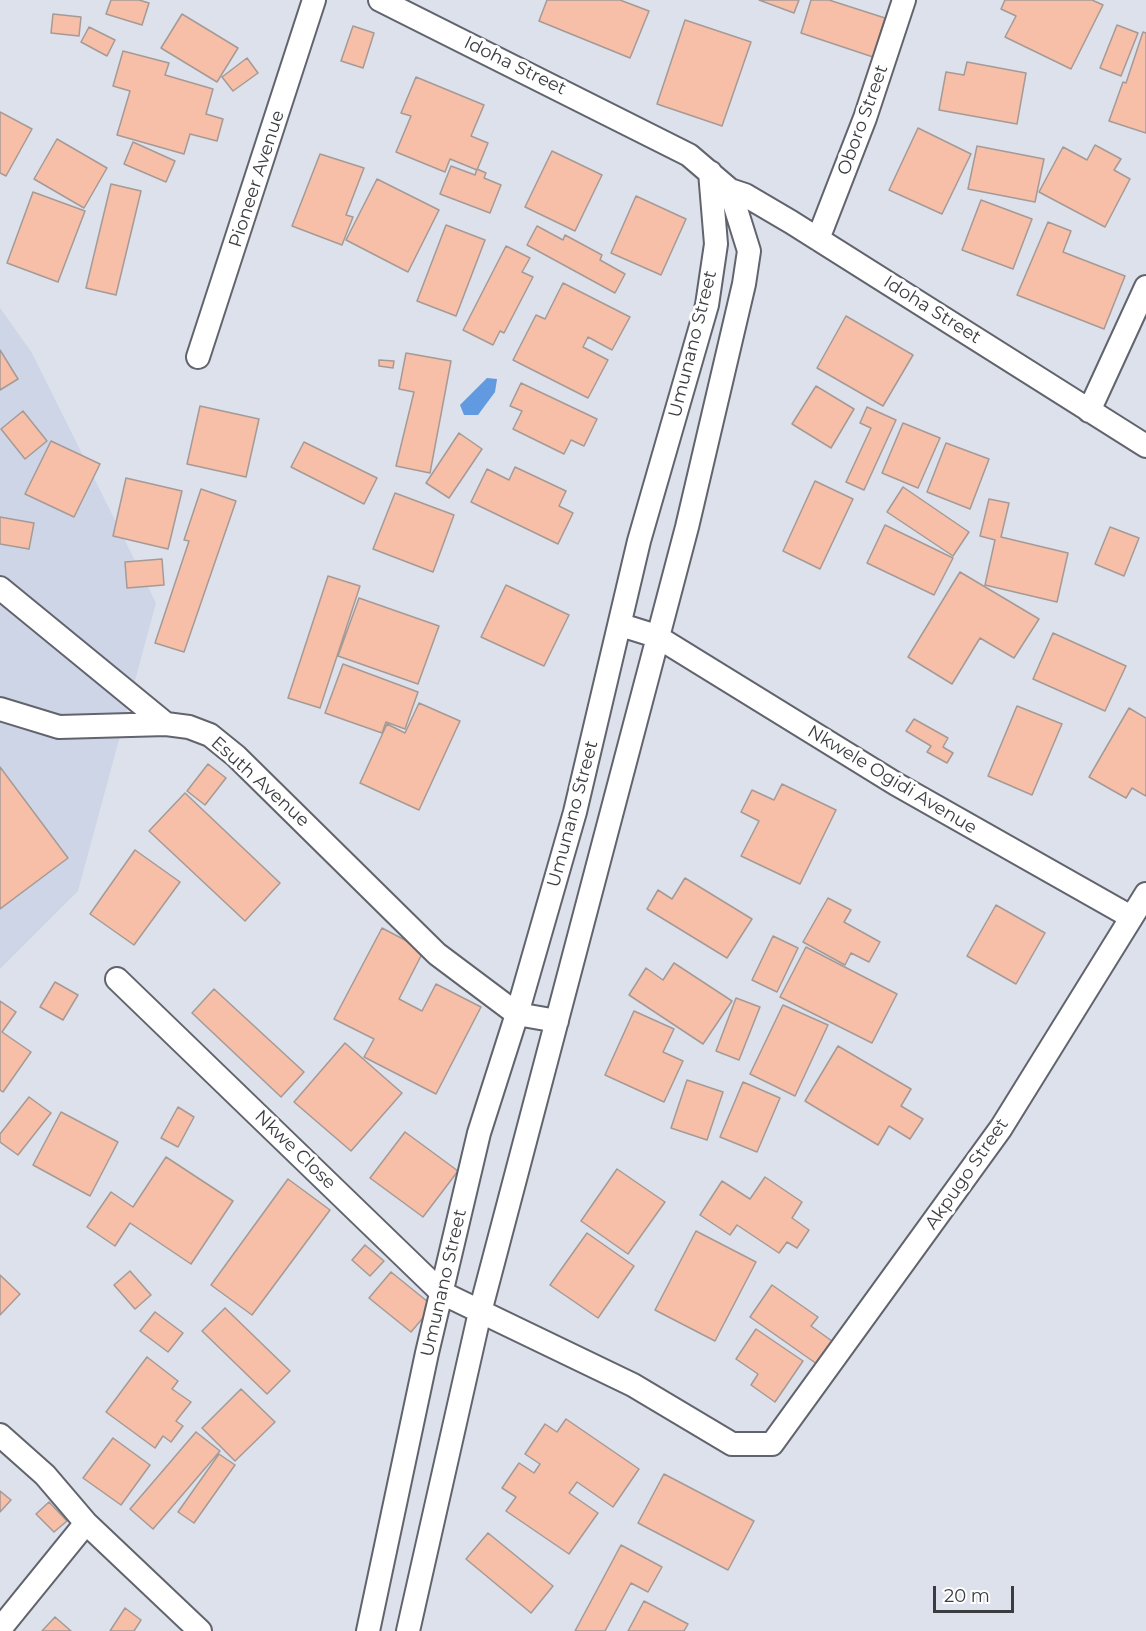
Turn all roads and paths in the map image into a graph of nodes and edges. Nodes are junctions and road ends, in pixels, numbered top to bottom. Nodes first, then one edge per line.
1 (314, 0) edge
2 (380, 0) edge
3 (904, 0) edge
4 (717, 184) junction
5 (818, 239) junction
6 (1146, 287) edge
7 (198, 357) dead end
8 (1089, 411) junction
9 (1146, 446) edge
10 (0, 588) edge
11 (621, 625) junction
12 (656, 636) junction
13 (0, 709) edge
14 (166, 724) junction
15 (1146, 894) edge
16 (1131, 918) junction
17 (117, 979) dead end
18 (517, 1014) junction
19 (557, 1021) junction
20 (442, 1293) junction
21 (480, 1312) junction
22 (0, 1435) edge
23 (772, 1444) joint
24 (86, 1522) junction
25 (0, 1629) edge
26 (200, 1631) edge
27 (368, 1631) edge
28 (408, 1631) edge

1 - 7 street, Pioneer Avenue
2 - 4 street, Idoha Street
3 - 5 street, Oboro Street
4 - 5 street, Idoha Street
4 - 11 street, Umunano Street
4 - 12 street, Umunano Street
5 - 8 street, Idoha Street
6 - 8 street
8 - 9 street, Idoha Street
10 - 14 street
11 - 12 street, Nkwele Ogidi Avenue
11 - 18 street, Umunano Street
12 - 16 street, Nkwele Ogidi Avenue
12 - 19 street, Umunano Street
13 - 14 street, Esuth Avenue
14 - 18 street, Esuth Avenue
15 - 16 street, Akpugo Street
16 - 23 street, Akpugo Street
17 - 20 street, Nkwe Close
18 - 19 street
18 - 20 street, Umunano Street
19 - 21 street, Umunano Street
20 - 21 street, Nkwe Close
20 - 27 street, Umunano Street
21 - 23 street, Nkwe Close
21 - 28 street, Umunano Street
22 - 24 street
24 - 25 street
24 - 26 street

